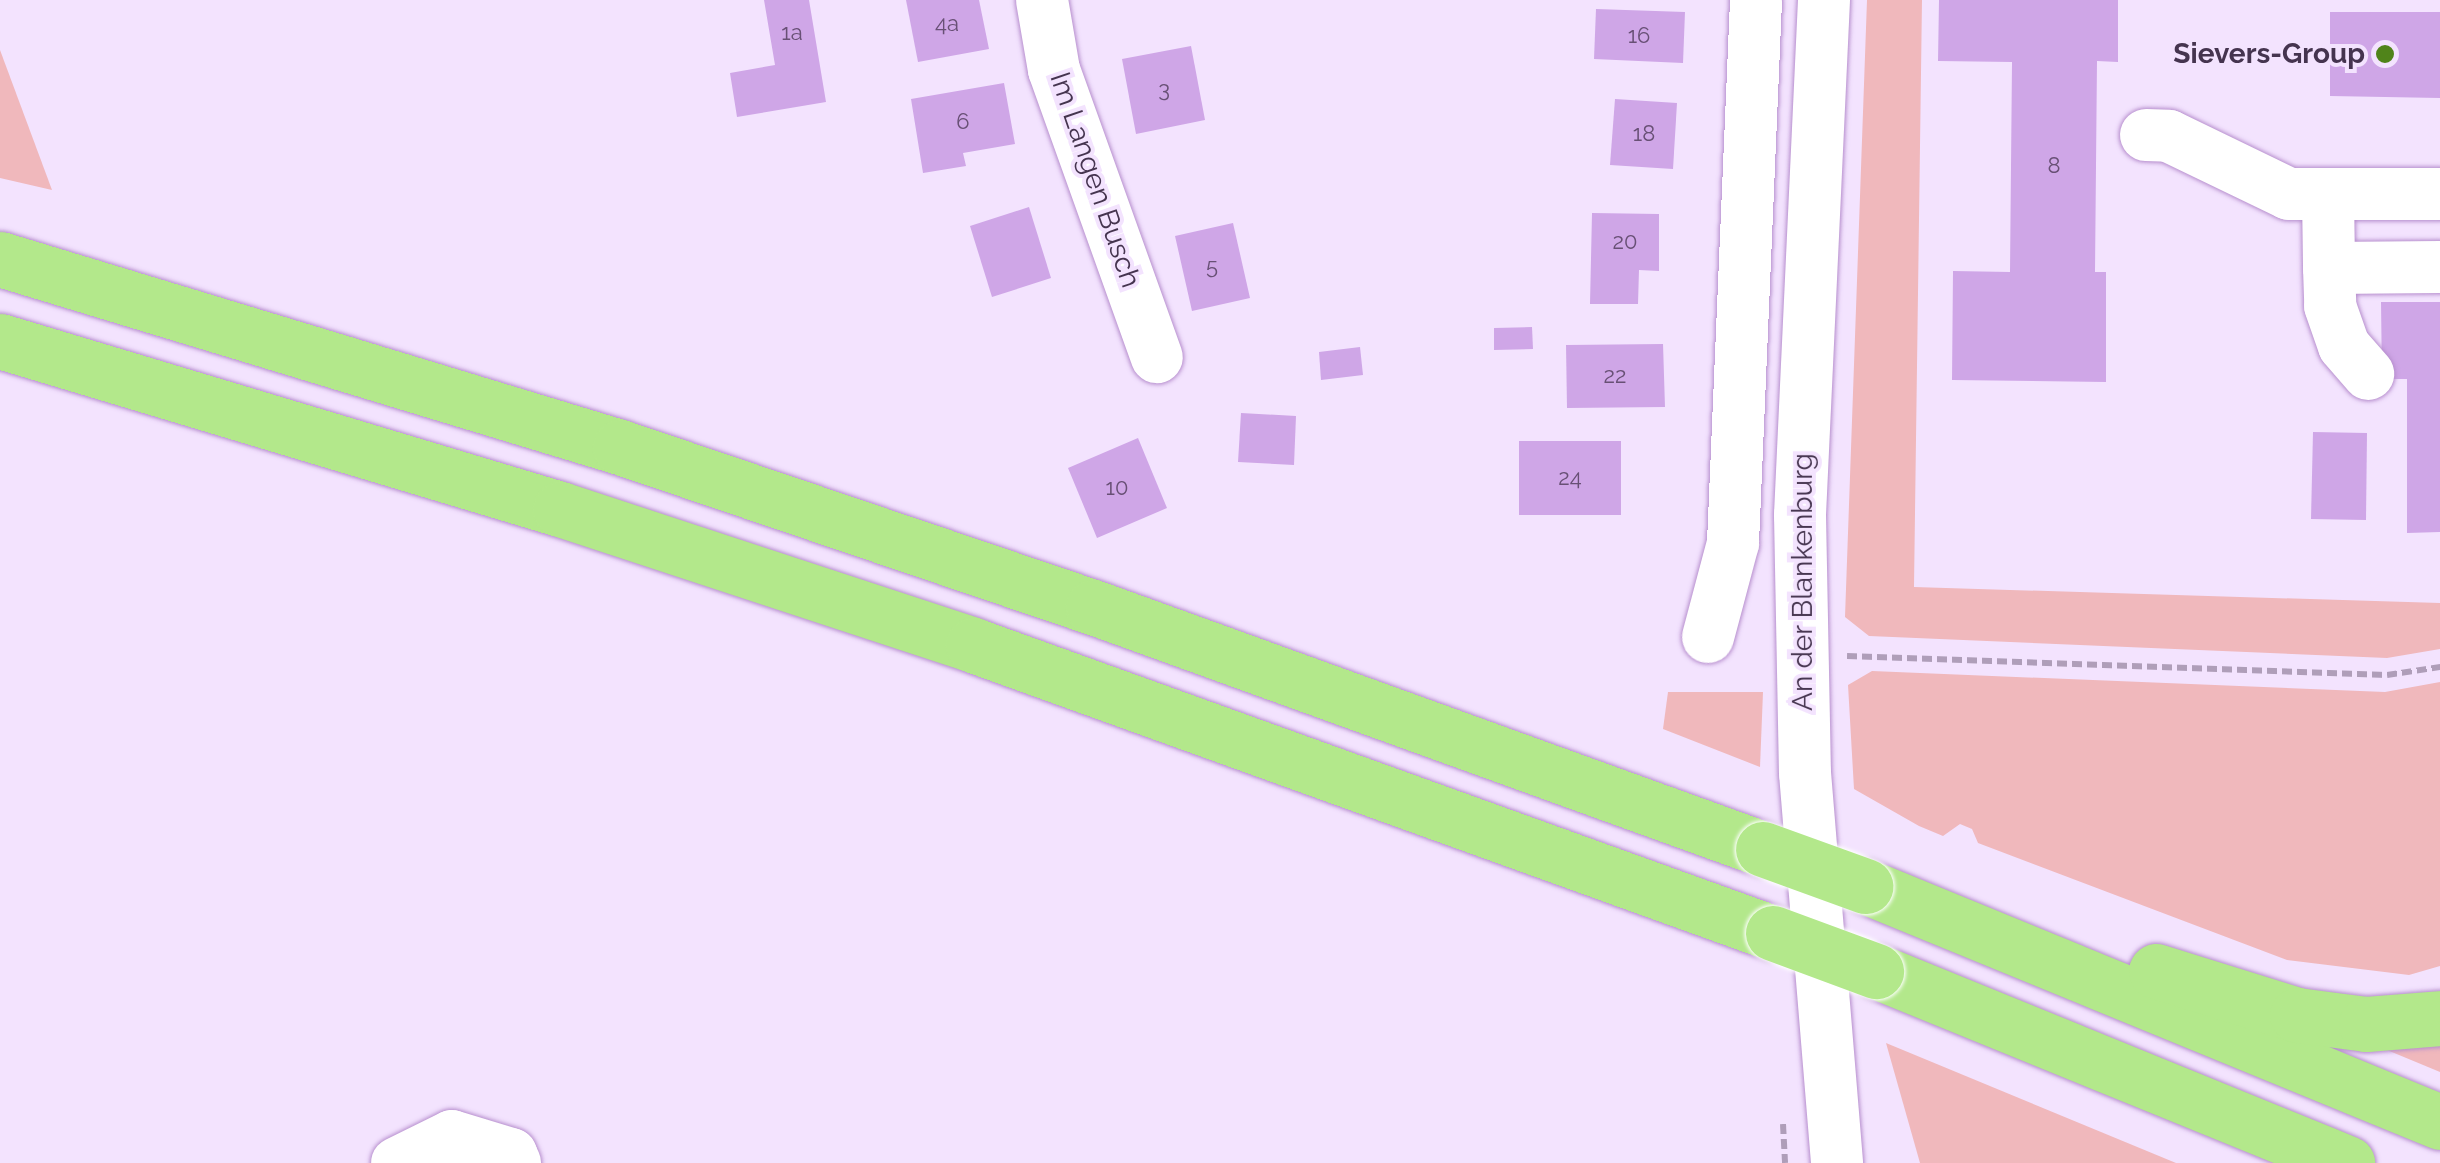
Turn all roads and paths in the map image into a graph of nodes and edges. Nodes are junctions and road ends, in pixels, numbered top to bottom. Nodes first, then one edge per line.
1 (1042, 0) edge
2 (1756, 0) edge
3 (1824, 0) edge
4 (2146, 136) dead end
5 (2328, 194) junction
6 (2440, 194) edge
7 (0, 259) edge
8 (2330, 268) junction
9 (2440, 268) edge
10 (0, 341) edge
11 (1157, 358) dead end
12 (2368, 374) dead end
13 (1708, 637) dead end
14 (1803, 654) junction
15 (2440, 667) edge
16 (1865, 886) junction
17 (2440, 1018) edge
18 (2440, 1122) edge
19 (397, 1163) edge
20 (515, 1163) edge
21 (1837, 1163) edge
22 (2347, 1163) edge

1 - 11 street, Im Langen Busch
2 - 13 street
3 - 14 street, An der Blankenburg
4 - 5 street
5 - 6 street
5 - 8 street
7 - 16 highway, bridge
8 - 9 street
8 - 12 street
10 - 22 highway, bridge
14 - 15 path
14 - 21 street, An der Blankenburg
16 - 17 highway
16 - 18 highway
19 - 20 street

